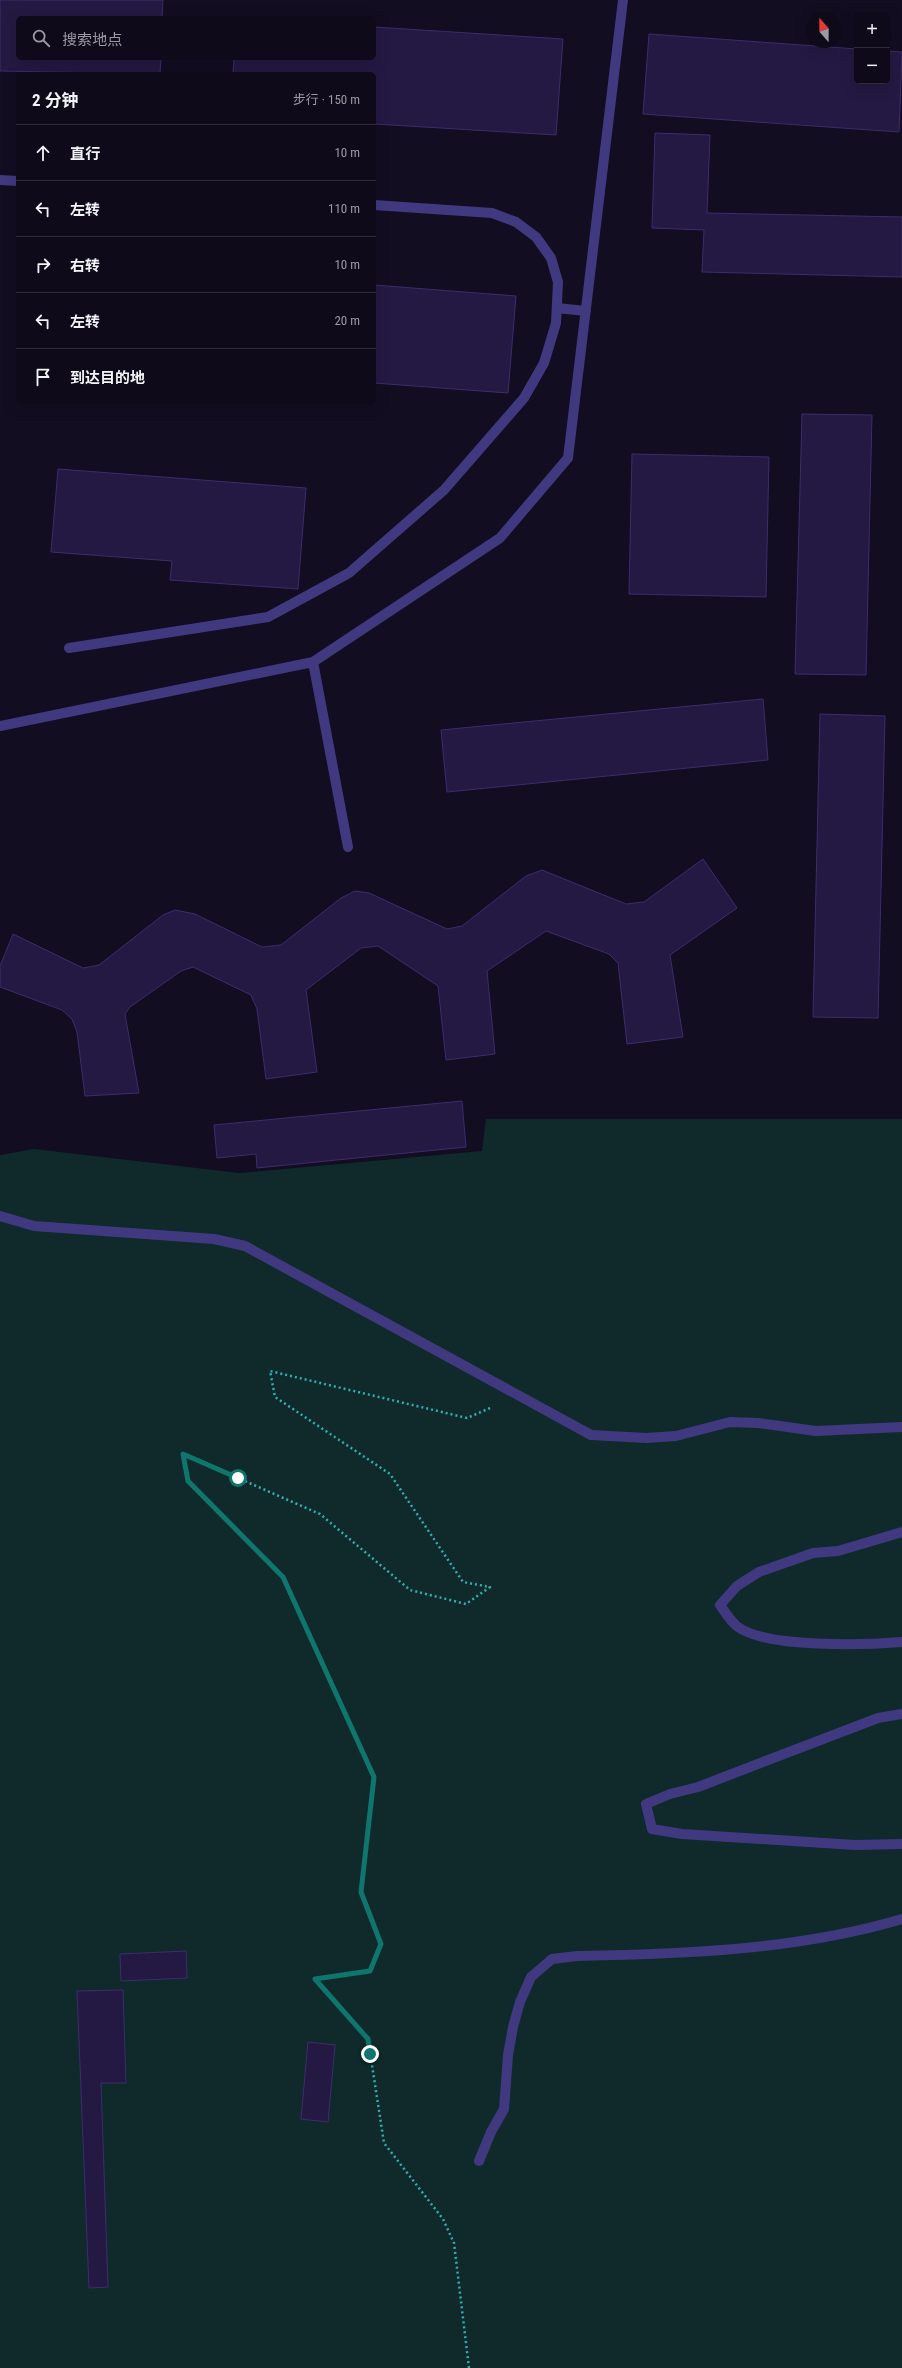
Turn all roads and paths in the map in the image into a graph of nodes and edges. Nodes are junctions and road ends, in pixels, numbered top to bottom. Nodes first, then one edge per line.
1 (623, 0) edge
2 (0, 180) edge
3 (16, 181) edge
4 (376, 205) edge
5 (557, 308) junction
6 (586, 311) junction
7 (69, 648) dead end
8 (313, 662) junction
9 (0, 726) edge
10 (348, 847) dead end
11 (0, 1216) edge
12 (517, 1395) junction
13 (902, 1427) edge
14 (902, 1532) edge
15 (902, 1642) edge
16 (902, 1714) edge
17 (902, 1844) edge
18 (902, 1919) edge
19 (479, 2161) dead end
20 (469, 2368) edge

1 - 6 street
2 - 3 street
4 - 5 street
5 - 6 street
5 - 7 street
6 - 8 street
8 - 9 street
8 - 10 street
11 - 12 street
12 - 13 street
12 - 20 path
14 - 15 street
16 - 17 street
18 - 19 street

